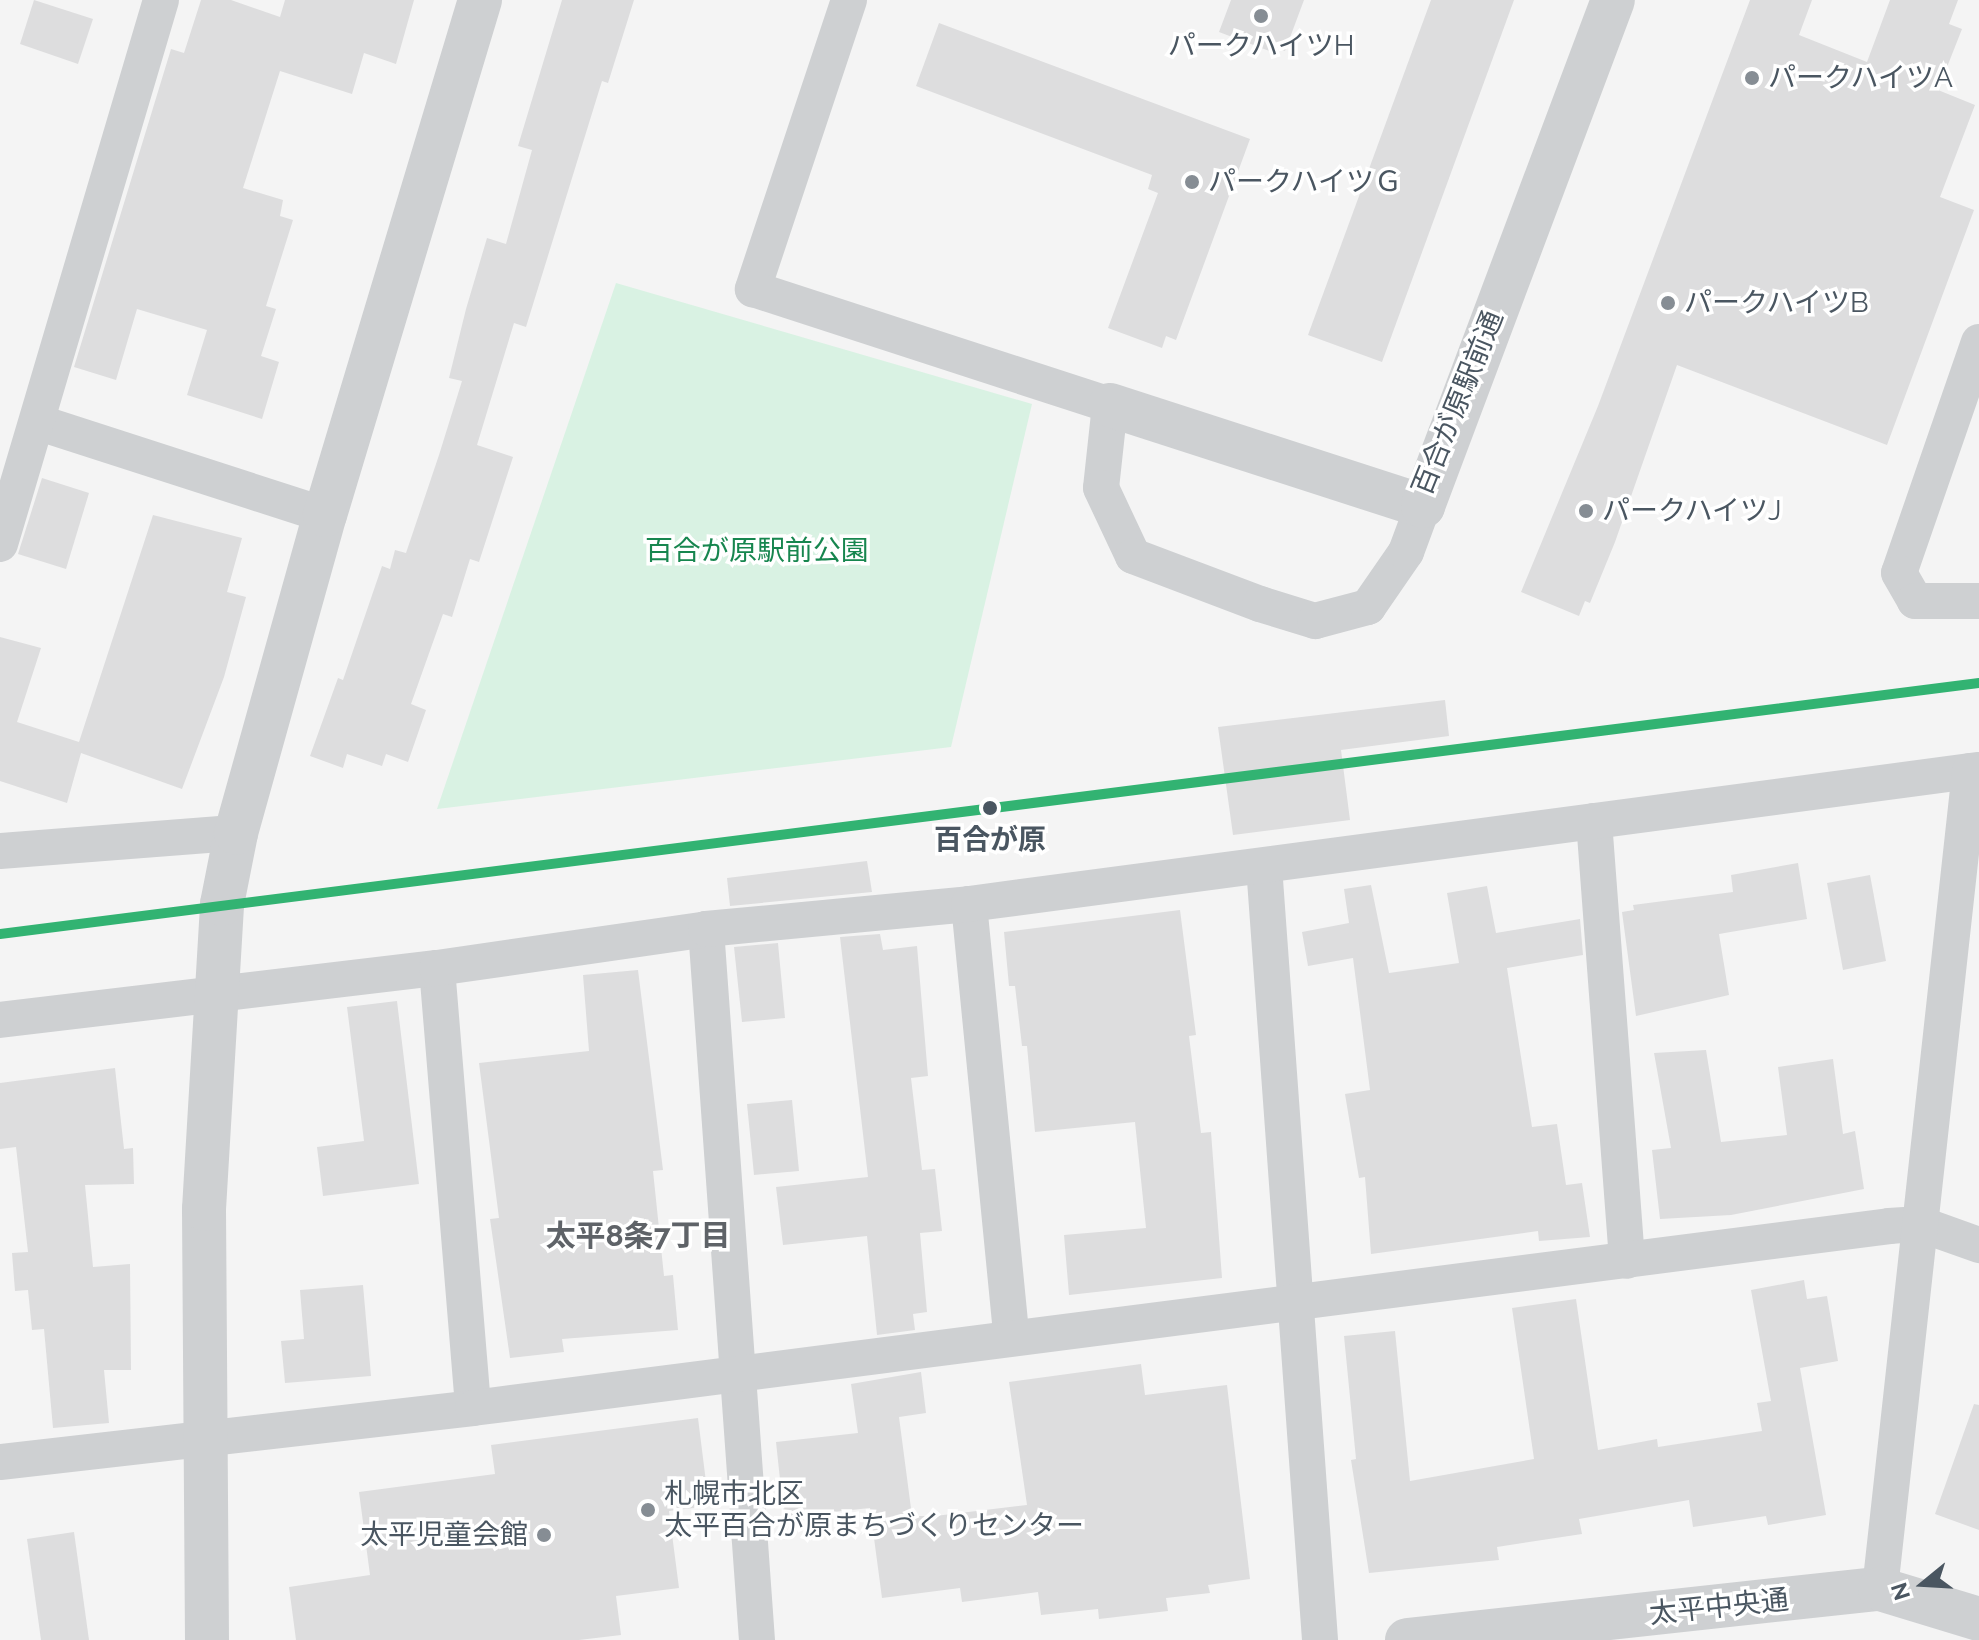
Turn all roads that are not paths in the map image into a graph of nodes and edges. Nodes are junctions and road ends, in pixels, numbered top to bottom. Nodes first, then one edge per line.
1 (161, 0) edge
2 (480, 0) edge
3 (849, 0) edge
4 (1613, 0) edge
5 (1979, 342) edge
6 (1110, 405) junction
7 (37, 422) junction
8 (1423, 506) junction
9 (325, 515) junction
10 (0, 544) edge
11 (1979, 601) edge
12 (1975, 771) edge
13 (1594, 821) junction
14 (236, 833) junction
15 (0, 851) edge
16 (1264, 866) junction
17 (969, 904) junction
18 (706, 929) junction
19 (437, 968) junction
20 (216, 994) junction
21 (0, 1020) edge
22 (1920, 1224) junction
23 (1979, 1245) edge
24 (1627, 1261) junction
25 (1299, 1302) junction
26 (1011, 1336) junction
27 (740, 1372) junction
28 (473, 1408) junction
29 (206, 1437) junction
30 (0, 1462) edge
31 (1880, 1589) junction
32 (1979, 1619) edge
33 (207, 1640) edge
34 (757, 1640) edge
35 (1320, 1640) edge
36 (1407, 1640) edge

1 - 7 street
2 - 9 street
3 - 6 street
4 - 8 street, 百合が原駅前通
5 - 11 street
6 - 8 street, 百合が原駅前通
6 - 8 street
7 - 9 street
7 - 10 street
9 - 14 street
12 - 13 street
12 - 22 street
13 - 16 street
13 - 24 street
14 - 15 street
14 - 20 street
16 - 17 street
16 - 25 street
17 - 18 street
17 - 26 street
18 - 19 street
18 - 27 street
19 - 20 street
19 - 28 street
20 - 21 street
20 - 29 street
22 - 23 street
22 - 24 street
22 - 31 street
24 - 25 street
25 - 26 street
25 - 35 street
26 - 27 street
27 - 28 street
27 - 34 street
28 - 29 street
29 - 30 street
29 - 33 street
31 - 32 street, 太平中央通
31 - 36 street, 太平中央通

